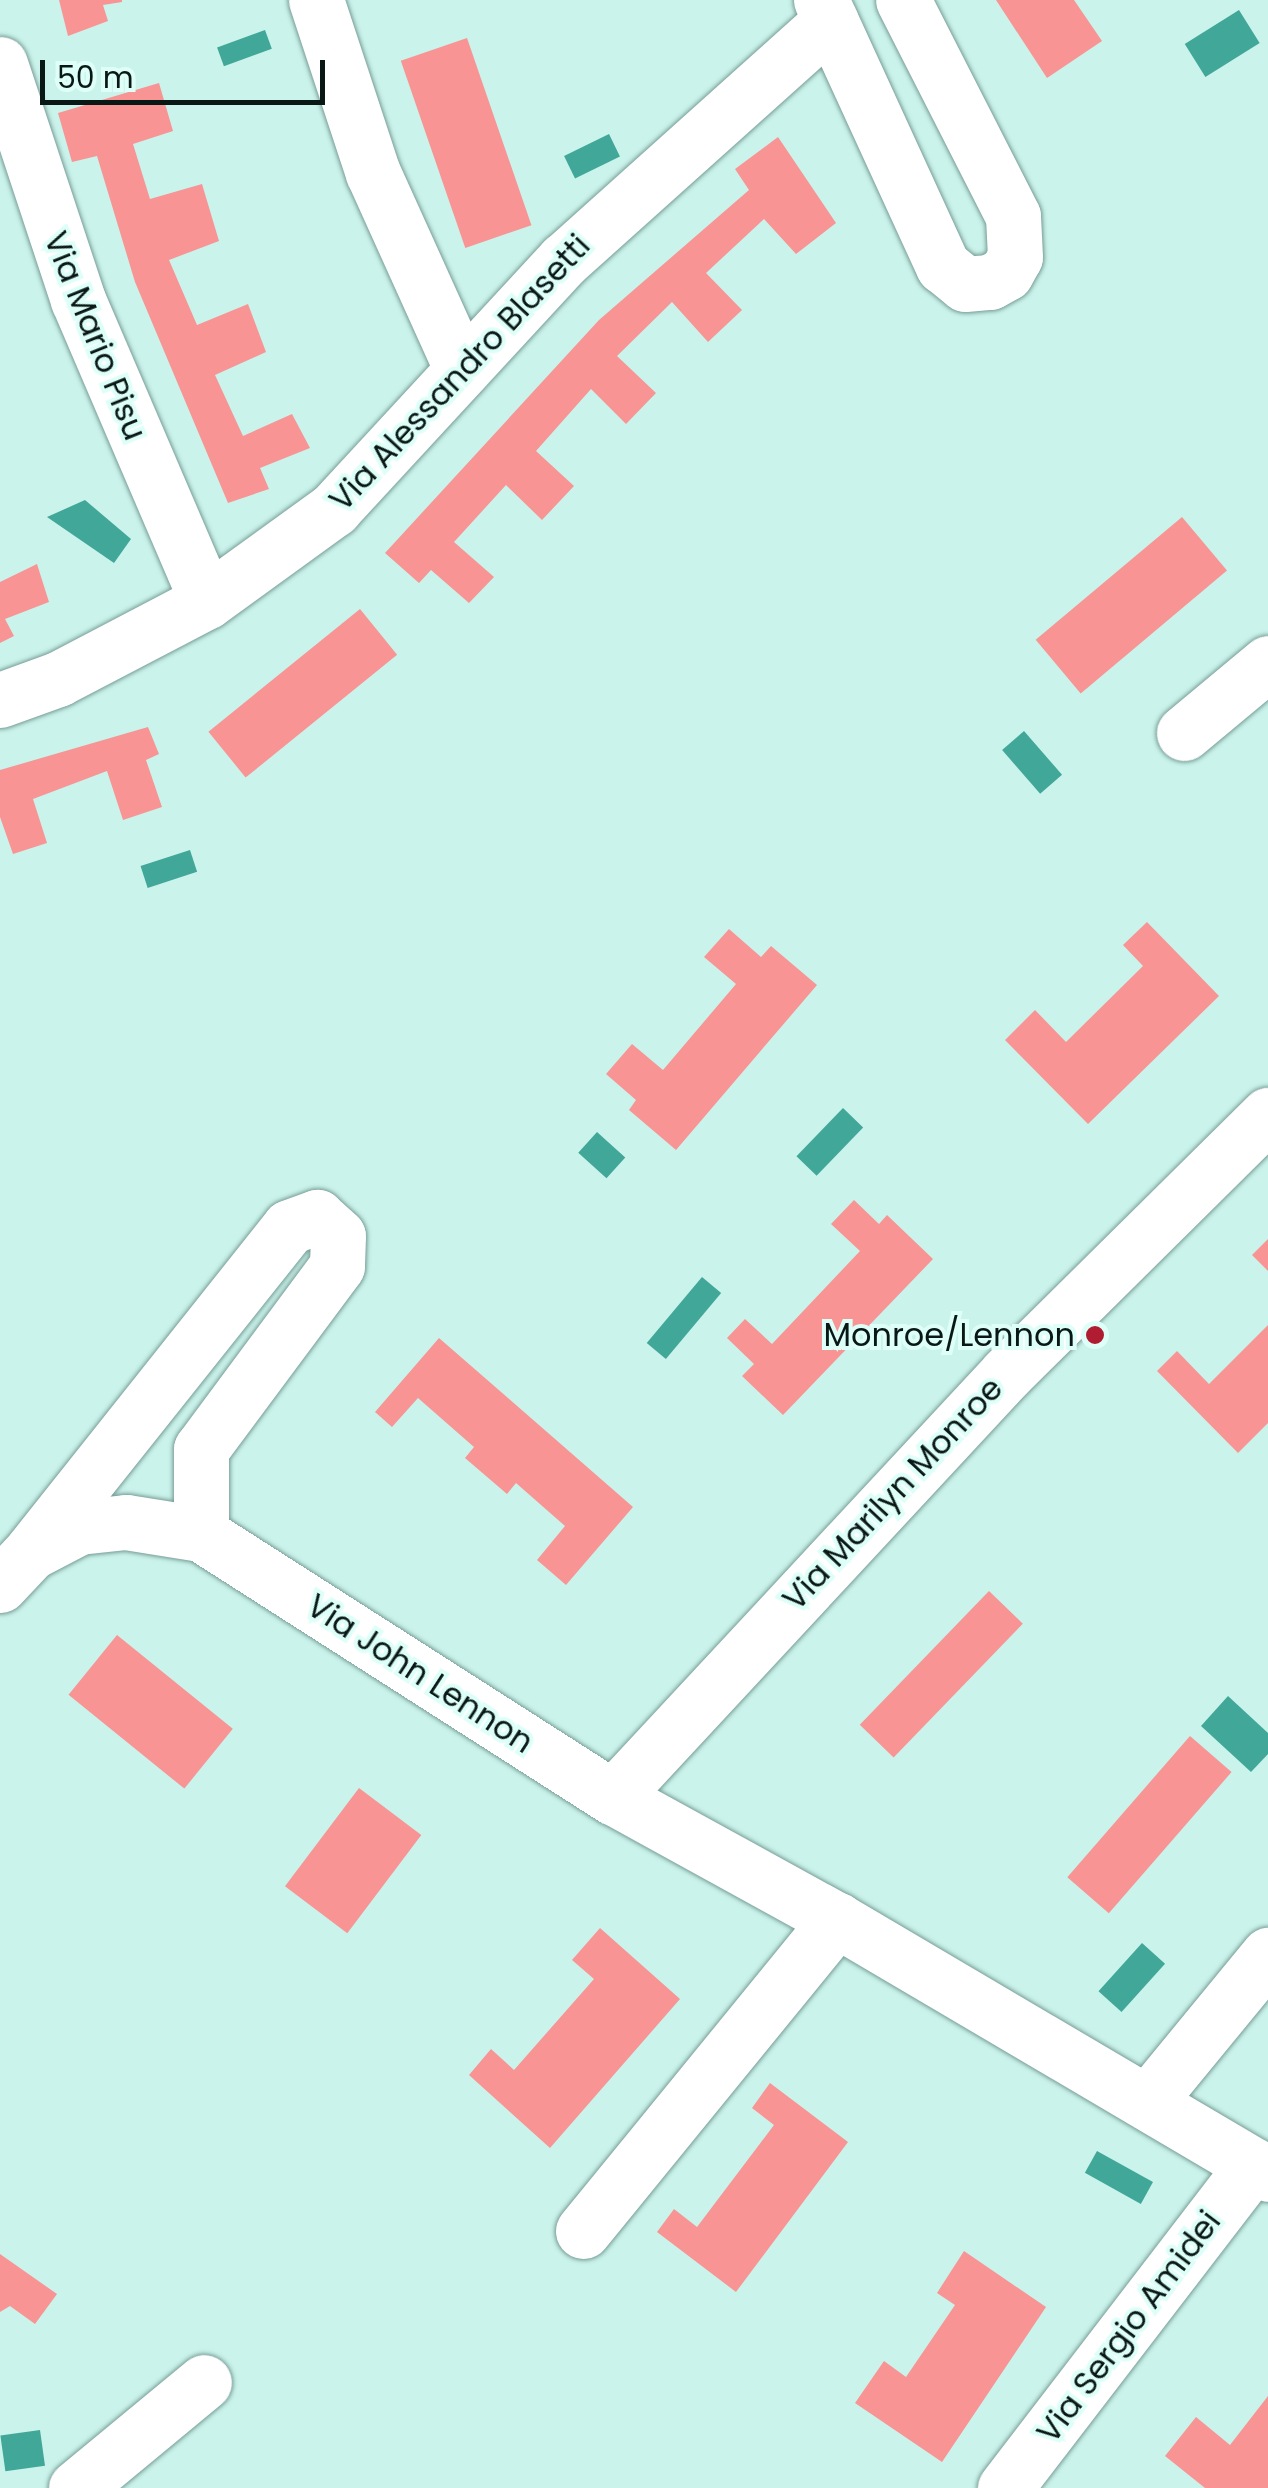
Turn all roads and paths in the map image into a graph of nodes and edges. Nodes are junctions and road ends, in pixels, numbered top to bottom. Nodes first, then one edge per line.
1 (316, 0) edge
2 (904, 0) edge
3 (826, 11) edge
4 (0, 64) edge
5 (462, 370) junction
6 (207, 601) junction
7 (1268, 663) edge
8 (0, 700) edge
9 (1184, 733) dead end
10 (1268, 1115) edge
11 (201, 1534) junction
12 (15, 1568) edge
13 (613, 1797) junction
14 (837, 1920) junction
15 (1268, 1955) edge
16 (1149, 2100) junction
17 (1261, 2170) edge
18 (583, 2231) dead end
19 (204, 2382) dead end
20 (76, 2488) edge
21 (1005, 2488) edge

1 - 5 street
2 - 3 street
3 - 5 street, Via Alessandro Blasetti
4 - 6 street, Via Mario Pisu
5 - 6 street, Via Alessandro Blasetti
6 - 8 street, Via Alessandro Blasetti
7 - 9 street
10 - 13 street, Via Marilyn Monroe
11 - 12 street, Via John Lennon
11 - 12 street
11 - 13 street, Via John Lennon
13 - 14 street, Via John Lennon
14 - 16 street, Via John Lennon
14 - 18 street
15 - 16 street
16 - 17 street, Via John Lennon
17 - 21 street, Via Sergio Amidei
19 - 20 street

